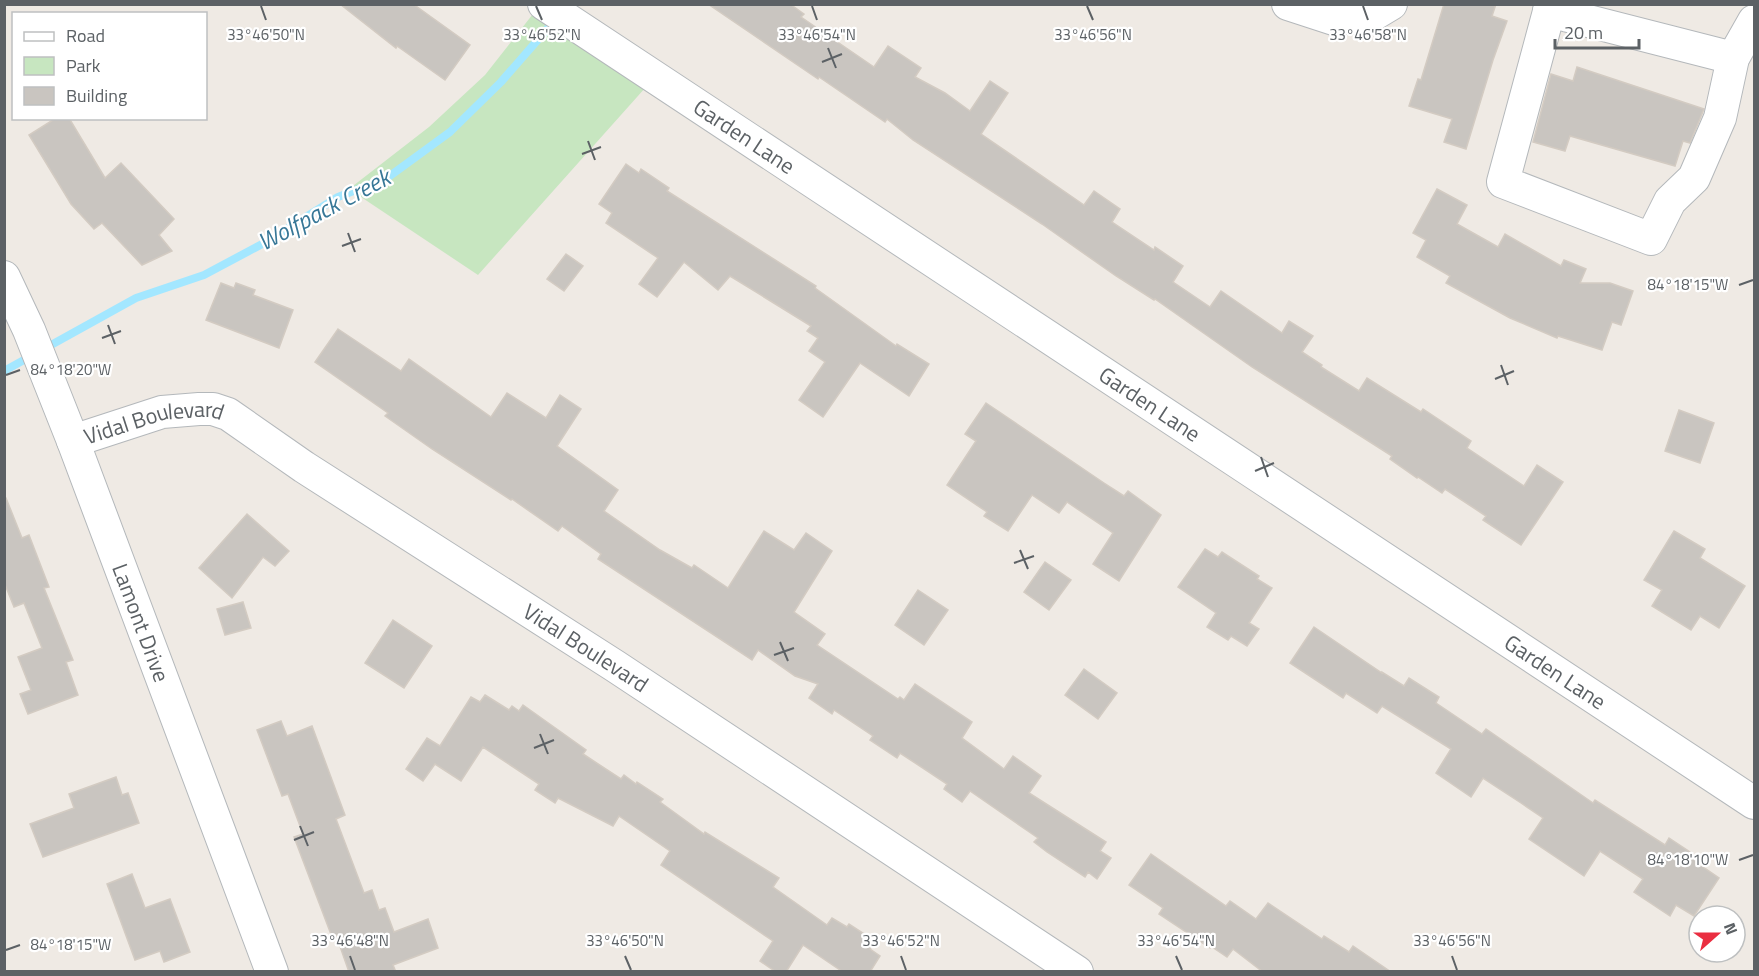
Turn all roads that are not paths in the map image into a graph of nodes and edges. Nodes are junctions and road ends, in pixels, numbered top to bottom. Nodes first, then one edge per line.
1 (1288, 4) edge
2 (1391, 4) edge
3 (1550, 8) edge
4 (555, 12) edge
5 (1755, 21) edge
6 (1733, 58) junction
7 (4, 277) edge
8 (73, 441) junction
9 (1755, 803) edge
10 (272, 972) edge
11 (1077, 972) edge

1 - 2 street
3 - 6 street
3 - 6 street
4 - 9 street, Garden Lane
5 - 6 street
7 - 8 street, Lamont Drive
8 - 10 street, Lamont Drive
8 - 11 street, Vidal Boulevard

